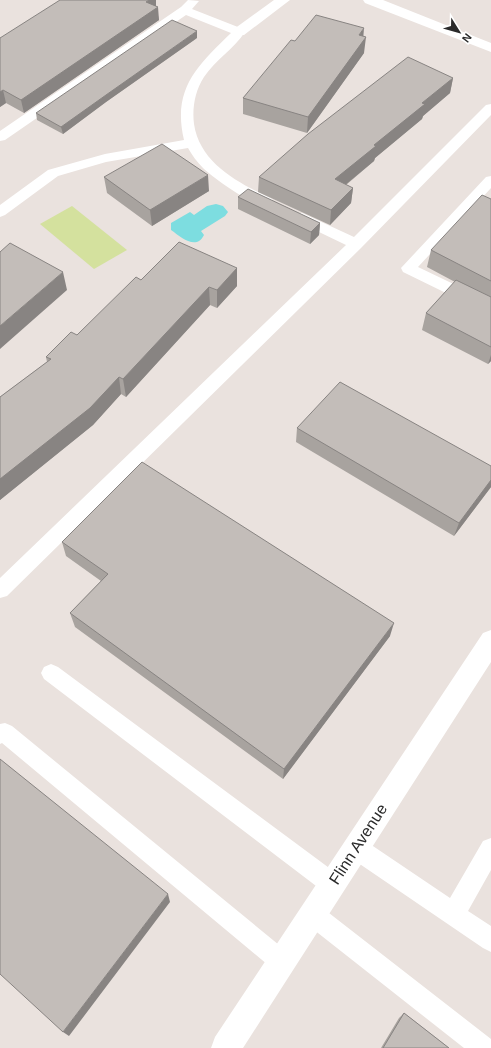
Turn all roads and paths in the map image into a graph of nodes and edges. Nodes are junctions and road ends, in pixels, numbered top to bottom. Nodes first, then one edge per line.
1 (193, 0) edge
2 (283, 0) edge
3 (370, 0) edge
4 (185, 10) junction
5 (239, 32) junction
6 (491, 48) edge
7 (491, 108) edge
8 (0, 137) edge
9 (192, 143) junction
10 (491, 180) edge
11 (0, 212) edge
12 (356, 244) junction
13 (491, 309) edge
14 (0, 590) edge
15 (491, 641) edge
16 (51, 673) dead end
17 (0, 734) edge
18 (356, 848) junction
19 (491, 849) edge
20 (332, 884) junction
21 (312, 914) junction
22 (453, 914) junction
23 (491, 940) edge
24 (282, 962) junction
25 (226, 1048) edge
26 (484, 1048) edge

1 - 4 lane
2 - 5 street
3 - 6 street
4 - 5 lane
4 - 8 lane
5 - 9 lane
7 - 12 lane
9 - 11 lane
9 - 12 lane
10 - 13 lane
12 - 14 lane
15 - 18 street, Flinn Avenue
16 - 20 lane
17 - 24 lane
18 - 20 street, Flinn Avenue
18 - 22 lane
19 - 22 lane
20 - 21 street, Flinn Avenue
21 - 24 street, Flinn Avenue
21 - 26 lane
22 - 23 lane
24 - 25 street, Flinn Avenue

